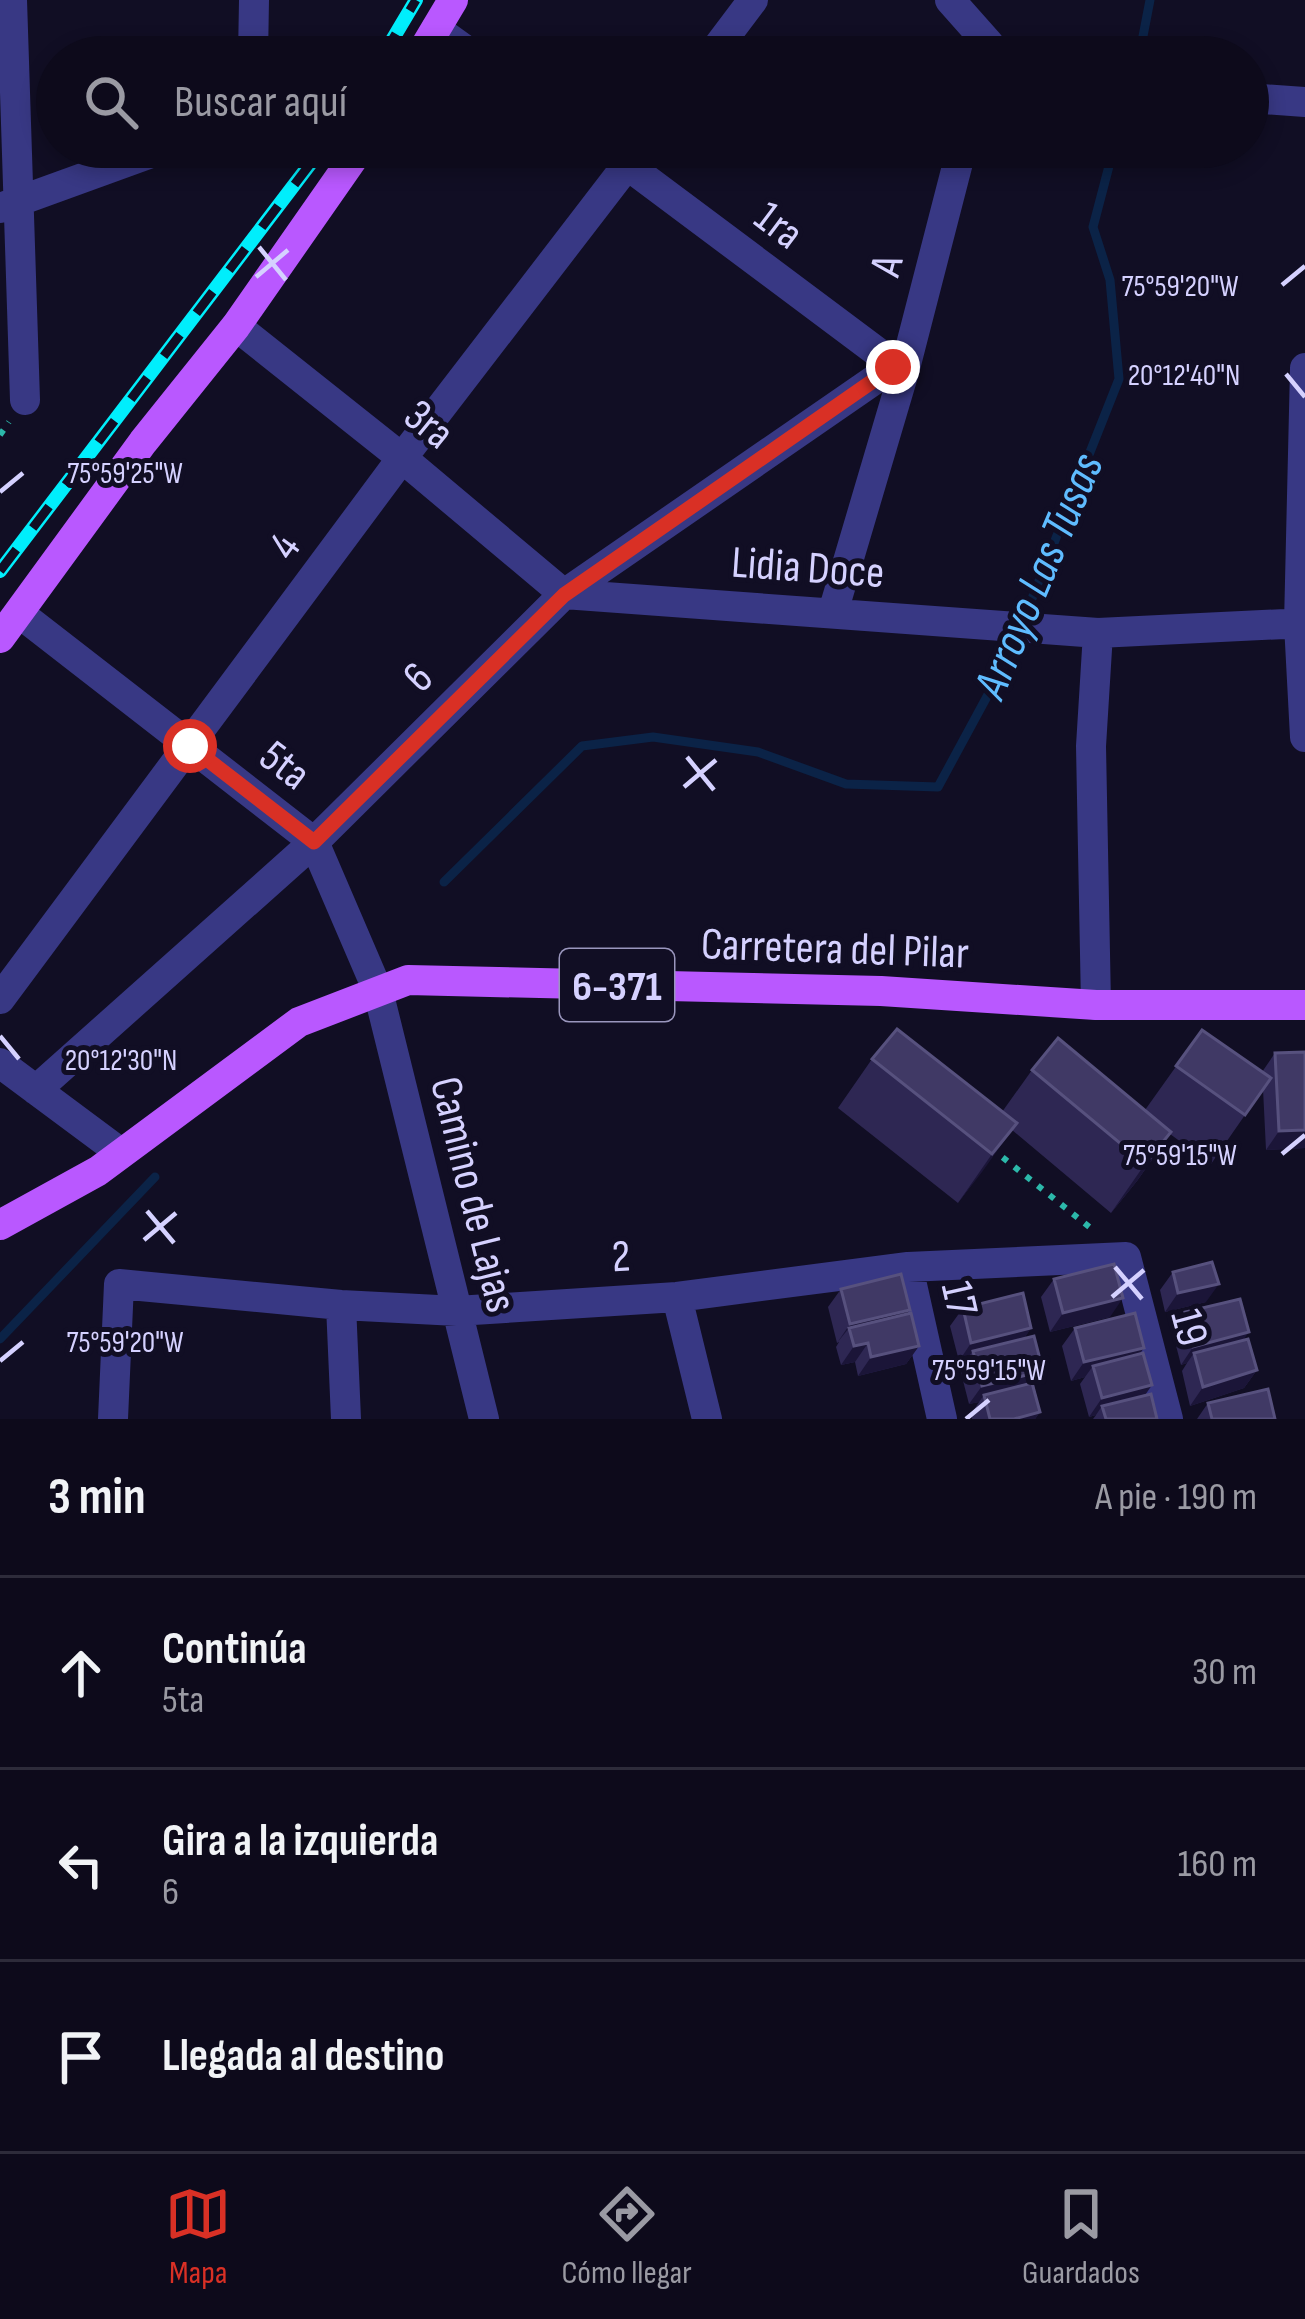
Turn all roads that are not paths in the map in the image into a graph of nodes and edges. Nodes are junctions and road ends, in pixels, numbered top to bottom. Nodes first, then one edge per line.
1 (12, 0) edge
2 (254, 0) edge
3 (453, 0) edge
4 (753, 0) edge
5 (950, 0) edge
6 (436, 29) junction
7 (253, 36) edge
8 (432, 36) edge
9 (446, 36) edge
10 (726, 36) edge
11 (982, 36) edge
12 (1269, 99) edge
13 (1305, 101) edge
14 (110, 168) edge
15 (346, 168) edge
16 (613, 168) edge
17 (643, 168) edge
18 (956, 168) edge
19 (10, 204) edge
20 (236, 326) junction
21 (1305, 368) edge
22 (899, 369) junction
23 (25, 400) dead end
24 (402, 458) junction
25 (564, 595) junction
26 (832, 612) junction
27 (1302, 624) edge
28 (10, 625) edge
29 (1097, 633) junction
30 (1305, 737) edge
31 (190, 746) junction
32 (314, 842) junction
33 (378, 992) junction
34 (0, 999) edge
35 (1096, 1005) junction
36 (1305, 1005) edge
37 (0, 1063) edge
38 (36, 1090) junction
39 (122, 1153) junction
40 (0, 1225) edge
41 (1126, 1257) joint
42 (908, 1267) junction
43 (676, 1297) junction
44 (340, 1305) junction
45 (458, 1311) junction
46 (113, 1419) edge
47 (346, 1419) edge
48 (484, 1419) edge
49 (707, 1419) edge
50 (942, 1419) edge
51 (1168, 1419) edge

1 - 19 street
2 - 7 street
3 - 6 main road
4 - 10 street
5 - 11 street
6 - 8 main road
6 - 9 street
12 - 13 street
14 - 19 street
15 - 20 main road
16 - 24 street, 4
17 - 22 street, 1ra
18 - 22 street, A
19 - 23 street
20 - 24 street, 3ra
20 - 28 main road
21 - 27 street
22 - 25 street, 6
22 - 26 street, A
24 - 25 street, 3ra
24 - 31 street, 4
25 - 26 street, Lidia Doce
25 - 32 street, 6
26 - 29 street, Lidia Doce
27 - 29 street
27 - 30 street
28 - 31 street, 5ta
29 - 35 street
31 - 32 street, 5ta
31 - 34 street, 4
32 - 33 street, 5ta
32 - 38 street, 6
33 - 35 main road, Carretera del Pilar / 6-371
33 - 39 main road, Carretera del Pilar / 6-371
33 - 45 street, Camino de Lajas
35 - 36 main road, Carretera del Pilar / 6-371
37 - 38 street
38 - 39 street
39 - 40 main road, Carretera del Pilar / 6-371
41 - 42 street, 2
41 - 51 street, 19
42 - 43 street, 2
42 - 50 street, 17
43 - 45 street, 2
43 - 49 street
44 - 45 street, 2
44 - 46 street, 2
44 - 47 street
45 - 48 street, Camino de Lajas

